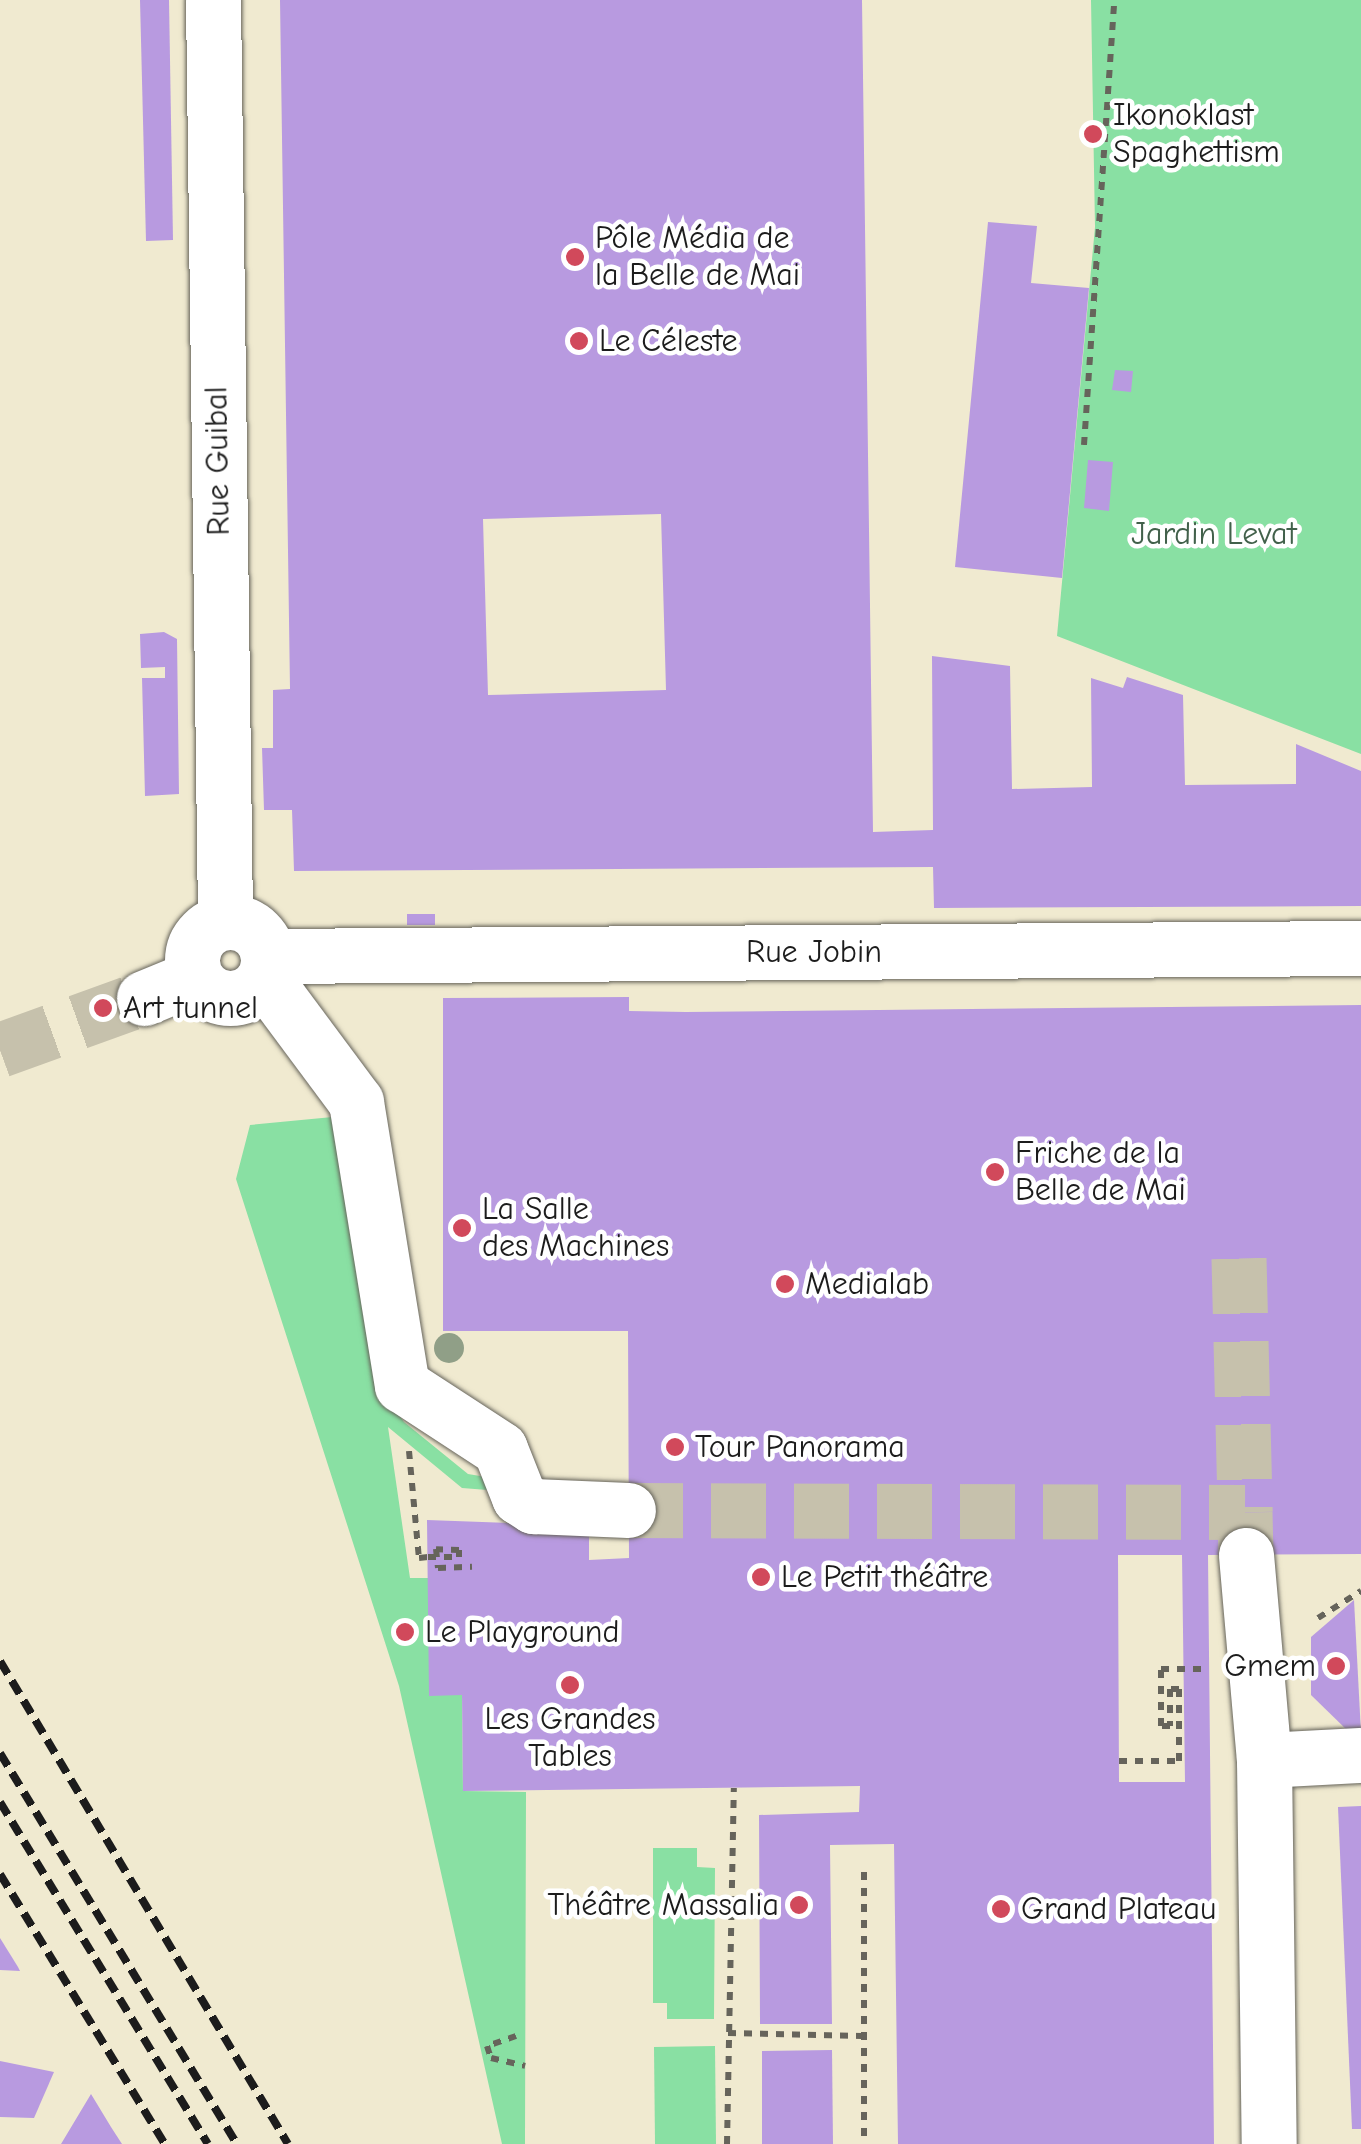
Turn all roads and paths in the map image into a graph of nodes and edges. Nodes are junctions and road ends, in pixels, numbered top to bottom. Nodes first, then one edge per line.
1 (213, 0) edge
2 (1114, 0) edge
3 (1084, 444) dead end
4 (225, 922) junction
5 (1361, 948) edge
6 (266, 967) junction
7 (195, 976) junction
8 (144, 998) tunnel mouth
9 (402, 1385) junction
10 (628, 1510) tunnel mouth
11 (1246, 1555) tunnel mouth
12 (472, 1567) dead end
13 (1361, 1591) edge
14 (1318, 1618) dead end
15 (1250, 1670) junction
16 (1361, 1756) edge
17 (1264, 1760) junction
18 (1119, 1761) dead end
19 (734, 1788) dead end
20 (864, 1872) dead end
21 (728, 2034) junction
22 (516, 2036) dead end
23 (862, 2036) junction
24 (524, 2066) dead end
25 (728, 2144) edge
26 (864, 2144) edge
27 (1269, 2144) edge

1 - 4 street, Rue Guibal
2 - 3 path
4 - 6 street
4 - 7 street
5 - 6 street, Rue Jobin
6 - 7 street
6 - 9 street
7 - 8 street
9 - 10 street
9 - 12 path
11 - 15 street
13 - 14 path
15 - 17 street
15 - 18 path
16 - 17 street
17 - 27 street
19 - 21 path
20 - 23 path
21 - 23 path
21 - 25 path
22 - 24 path
23 - 26 path

